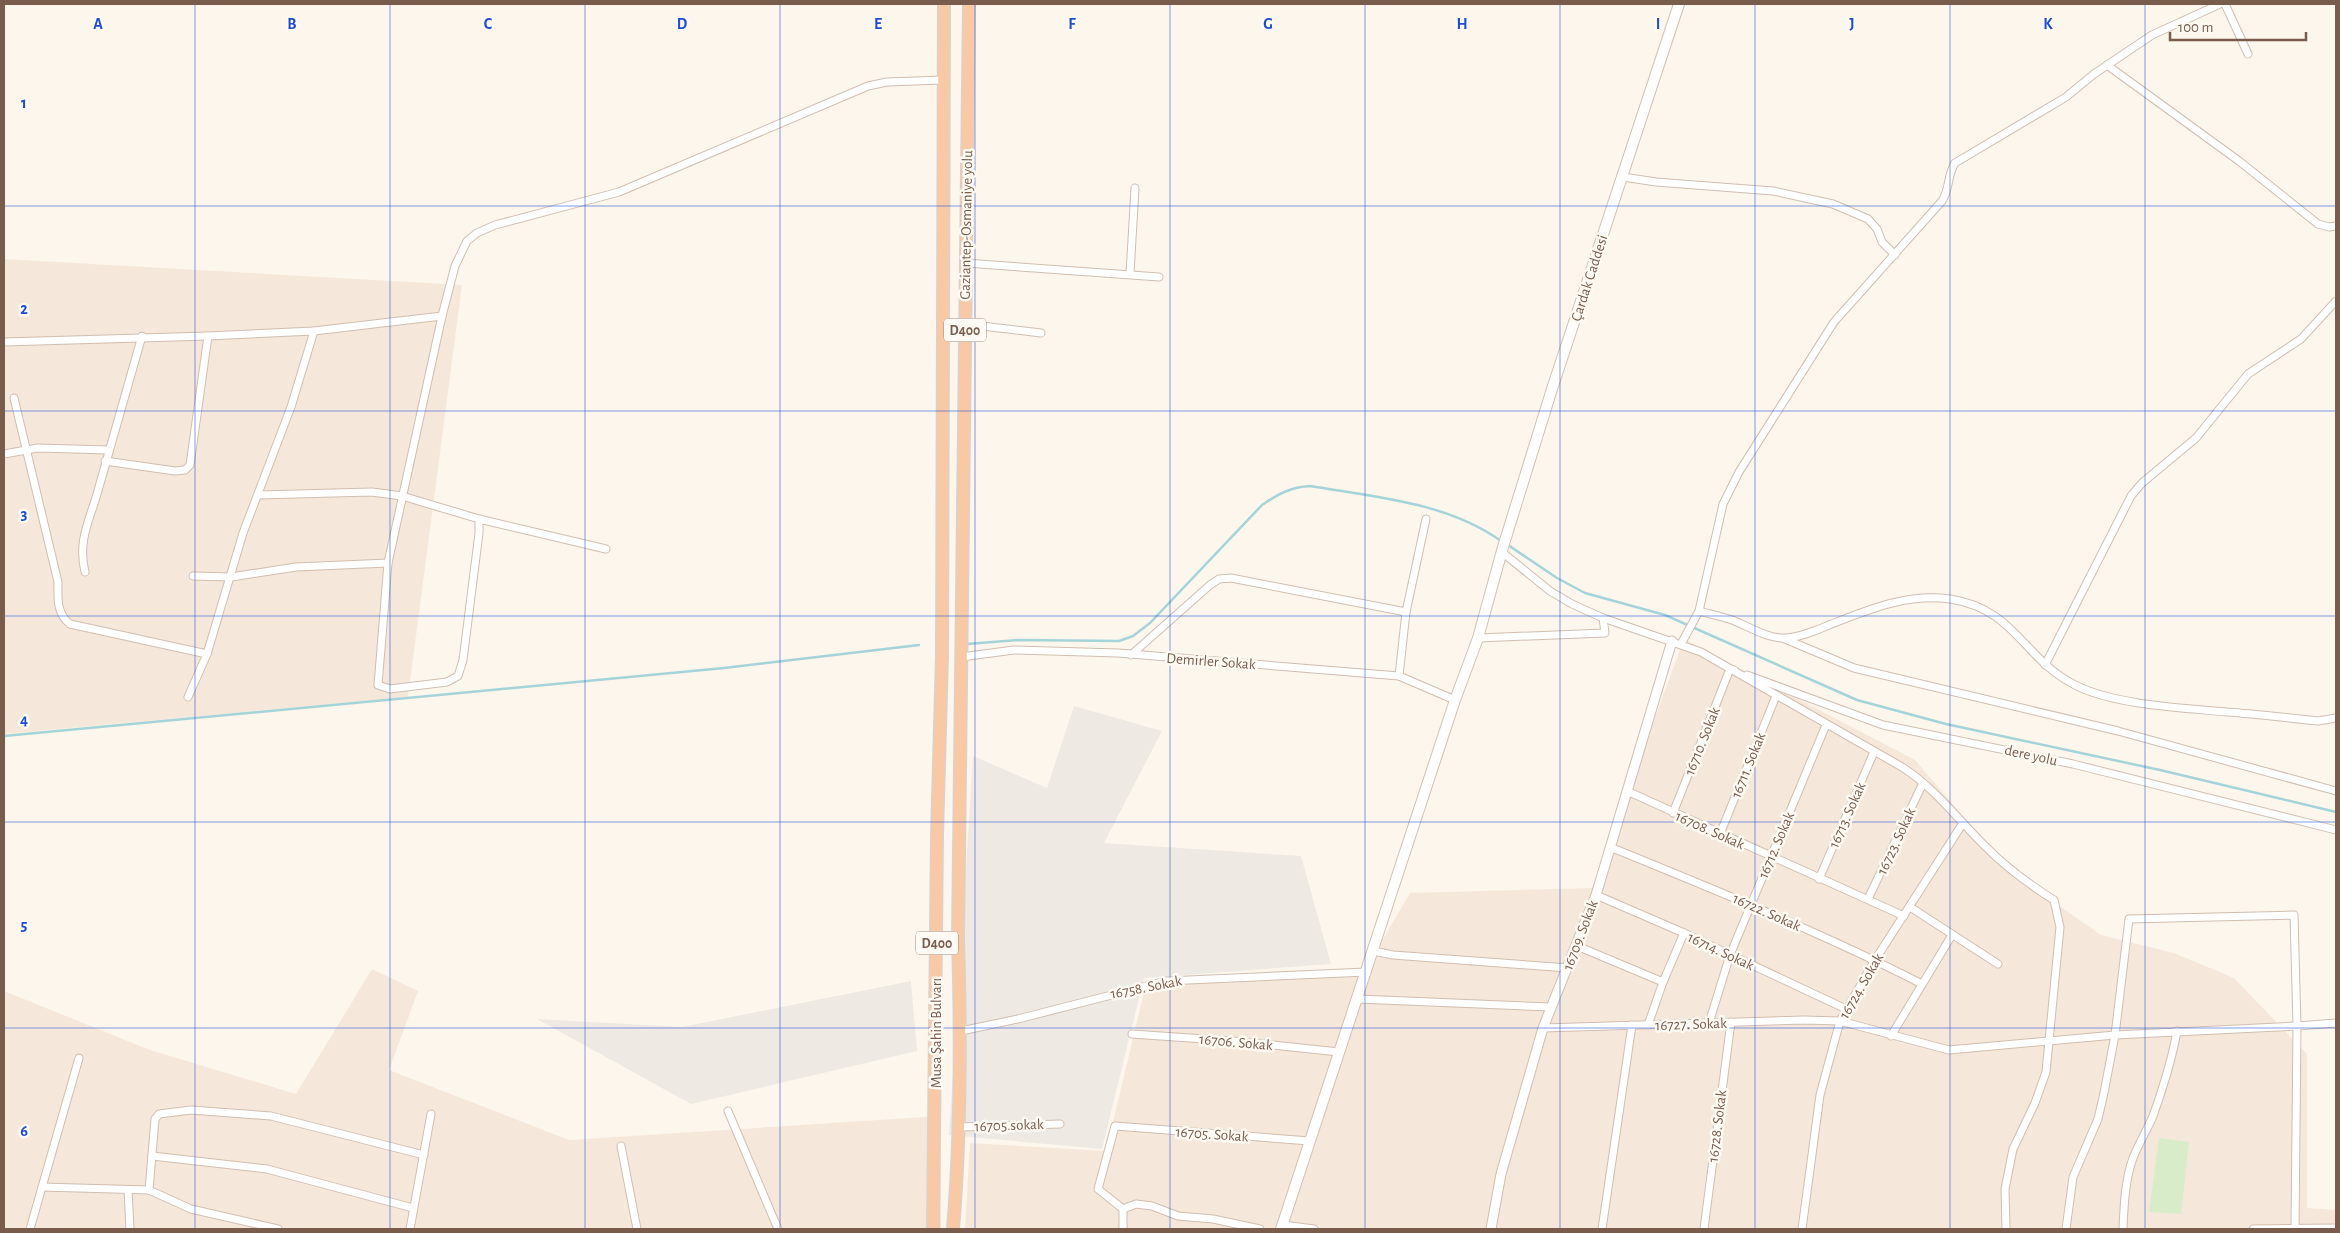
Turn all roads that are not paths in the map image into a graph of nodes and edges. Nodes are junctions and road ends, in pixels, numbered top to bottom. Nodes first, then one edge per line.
1 (944, 4) edge
2 (969, 4) edge
3 (1679, 4) edge
4 (2220, 4) edge
5 (2225, 4) edge
6 (2248, 54) dead end
7 (2107, 65) junction
8 (943, 80) junction
9 (1623, 178) junction
10 (1135, 188) dead end
11 (2336, 226) edge
12 (1895, 256) junction
13 (965, 263) junction
14 (1130, 274) junction
15 (1159, 276) dead end
16 (2336, 300) edge
17 (442, 316) junction
18 (965, 324) junction
19 (314, 331) junction
20 (1040, 333) dead end
21 (142, 336) junction
22 (208, 336) junction
23 (4, 342) edge
24 (14, 398) dead end
25 (27, 450) junction
26 (108, 450) junction
27 (4, 454) edge
28 (105, 461) junction
29 (258, 495) junction
30 (402, 496) junction
31 (478, 519) junction
32 (1426, 519) dead end
33 (606, 549) dead end
34 (1503, 550) junction
35 (388, 563) junction
36 (84, 572) dead end
37 (193, 576) dead end
38 (230, 577) junction
39 (1406, 612) junction
40 (1697, 614) junction
41 (1603, 618) junction
42 (1478, 638) junction
43 (1785, 638) junction
44 (1677, 642) junction
45 (207, 654) junction
46 (1131, 655) junction
47 (942, 656) joint
48 (961, 657) junction
49 (2045, 665) junction
50 (1730, 669) junction
51 (1399, 676) junction
52 (1776, 696) junction
53 (188, 697) dead end
54 (1455, 700) junction
55 (2336, 718) edge
56 (1826, 725) junction
57 (1874, 752) junction
58 (1923, 783) junction
59 (1627, 791) junction
60 (2336, 792) edge
61 (1673, 813) junction
62 (1963, 823) junction
63 (2336, 830) edge
64 (1720, 834) junction
65 (1610, 847) junction
66 (1771, 856) junction
67 (1819, 879) junction
68 (1596, 895) junction
69 (1868, 899) junction
70 (1751, 905) junction
71 (1910, 907) junction
72 (1904, 916) junction
73 (1684, 933) junction
74 (1952, 936) junction
75 (1577, 946) junction
76 (1373, 950) junction
77 (1730, 956) junction
78 (1875, 960) junction
79 (1998, 964) dead end
80 (1568, 968) junction
81 (1366, 972) junction
82 (1663, 982) junction
83 (1922, 984) junction
84 (1358, 1000) junction
85 (1551, 1007) junction
86 (1846, 1009) junction
87 (1840, 1021) junction
88 (1731, 1022) junction
89 (1709, 1023) junction
90 (2336, 1023) edge
91 (1632, 1025) junction
92 (1648, 1025) junction
93 (2297, 1026) junction
94 (1543, 1028) junction
95 (961, 1031) junction
96 (2177, 1032) junction
97 (1132, 1034) dead end
98 (2115, 1035) junction
99 (1891, 1036) junction
100 (2048, 1041) junction
101 (1339, 1052) junction
102 (79, 1058) dead end
103 (728, 1111) dead end
104 (431, 1114) dead end
105 (1060, 1124) dead end
106 (958, 1127) junction
107 (1310, 1141) junction
108 (621, 1146) dead end
109 (424, 1155) junction
110 (152, 1156) junction
111 (42, 1187) junction
112 (128, 1190) junction
113 (150, 1190) junction
114 (414, 1208) junction
115 (1123, 1209) junction
116 (1282, 1227) edge
117 (2295, 1228) edge
118 (2336, 1228) edge
119 (30, 1229) edge
120 (130, 1229) edge
121 (278, 1229) edge
122 (410, 1229) edge
123 (637, 1229) edge
124 (778, 1229) edge
125 (933, 1229) edge
126 (953, 1229) edge
127 (1123, 1229) edge
128 (1260, 1229) edge
129 (1314, 1229) edge
130 (1491, 1229) edge
131 (1602, 1229) edge
132 (1704, 1229) edge
133 (1802, 1229) edge
134 (2006, 1229) edge
135 (2066, 1229) edge
136 (2123, 1229) edge
137 (2253, 1229) edge

1 - 8 highway, Gaziantep-Osmaniye yolu / D400
2 - 13 highway, Gaziantep-Osmaniye yolu / D400
3 - 9 main road, Çardak Caddesi
4 - 7 street
5 - 6 street
7 - 11 street
7 - 12 street
8 - 17 street
8 - 47 highway, Gaziantep-Osmaniye yolu / D400
9 - 12 street
9 - 34 main road, Çardak Caddesi
10 - 14 street
12 - 40 street
13 - 14 street
13 - 18 highway, Gaziantep-Osmaniye yolu / D400
14 - 15 street
16 - 49 street
17 - 19 street
17 - 30 street
18 - 20 street
18 - 48 highway, Gaziantep-Osmaniye yolu / D400
19 - 22 street
19 - 29 street
21 - 22 street
21 - 23 street
21 - 26 street
22 - 28 street
24 - 25 street
25 - 26 street
25 - 27 street
25 - 45 street
26 - 28 street
28 - 36 street
29 - 30 street
29 - 38 street
30 - 31 street
30 - 35 street
31 - 33 street
31 - 35 street
32 - 39 street
34 - 41 street
34 - 42 main road, Çardak Caddesi
35 - 38 street
37 - 38 street
38 - 45 street
39 - 46 street
39 - 51 street
40 - 43 street
40 - 44 street
41 - 42 street
41 - 44 street
42 - 54 main road, Çardak Caddesi
43 - 49 street
43 - 60 street
44 - 50 street
44 - 59 street, 16709. Sokak
45 - 53 street
46 - 48 street, Demirler Sokak
46 - 51 street, Demirler Sokak
47 - 125 highway, Musa Şahin Bulvarı / D400
48 - 95 highway, Musa Şahin Bulvarı / D400
49 - 55 street
50 - 52 street
50 - 61 street, 16710. Sokak
50 - 63 street, dere yolu
51 - 54 street, Demirler Sokak
52 - 56 street
52 - 64 street, 16711. Sokak
54 - 76 main road, Çardak Caddesi
56 - 57 street
56 - 66 street, 16712. Sokak
57 - 58 street
57 - 67 street, 16713. Sokak
58 - 62 street
58 - 69 street, 16723. Sokak
59 - 61 street, 16708. Sokak
59 - 65 street, 16709. Sokak
61 - 64 street, 16708. Sokak
62 - 71 street, 16724. Sokak
62 - 100 street
64 - 66 street, 16708. Sokak
65 - 68 street, 16709. Sokak
65 - 70 street, 16722. Sokak
66 - 67 street, 16708. Sokak
66 - 70 street, 16712. Sokak
67 - 69 street, 16708. Sokak
68 - 73 street, 16714. Sokak
68 - 75 street, 16709. Sokak
69 - 72 street, 16708. Sokak
70 - 77 street, 16712. Sokak
70 - 78 street, 16722. Sokak
71 - 72 street, 16724. Sokak
71 - 74 street
72 - 78 street, 16724. Sokak
73 - 77 street, 16714. Sokak
73 - 82 street
74 - 79 street
74 - 83 street
75 - 80 street, 16709. Sokak
75 - 82 street
76 - 80 street
76 - 81 main road, Çardak Caddesi
77 - 86 street, 16714. Sokak
77 - 89 street, 16712. Sokak
78 - 83 street, 16722. Sokak
78 - 86 street, 16724. Sokak
80 - 85 street, 16709. Sokak
81 - 84 main road, Çardak Caddesi
81 - 95 street, 16758. Sokak
82 - 92 street
83 - 99 street
84 - 85 street
84 - 101 main road, Çardak Caddesi
85 - 94 street, 16709. Sokak
86 - 87 street, 16724. Sokak
87 - 88 street, 16727. Sokak
87 - 99 street, 16727. Sokak
87 - 133 street, 16724. Sokak
88 - 89 street, 16727. Sokak
88 - 132 street, 16728. Sokak
89 - 92 street, 16727. Sokak
90 - 93 street, 16727. Sokak
91 - 92 street, 16727. Sokak
91 - 94 street, 16727. Sokak
91 - 131 street
93 - 96 street, 16727. Sokak
93 - 98 street
93 - 117 street
94 - 130 street, 16709. Sokak
95 - 106 highway, Musa Şahin Bulvarı / D400
96 - 98 street, 16727. Sokak
96 - 136 street
97 - 101 street, 16706. Sokak
98 - 100 street, 16727. Sokak
98 - 135 street
99 - 100 street, 16727. Sokak
100 - 134 street
101 - 107 main road, Çardak Caddesi
102 - 111 street
103 - 124 street
104 - 109 street
105 - 106 street, 16705.sokak
106 - 126 highway, Musa Şahin Bulvarı / D400
107 - 115 street, 16705. Sokak
107 - 116 main road, Çardak Caddesi
108 - 123 street
109 - 110 street
109 - 114 street
110 - 113 street
110 - 114 street
111 - 112 street
111 - 119 street
112 - 113 street
112 - 120 street
113 - 121 street
114 - 122 street
115 - 127 street
115 - 128 street
116 - 129 street
117 - 118 street
117 - 137 street

